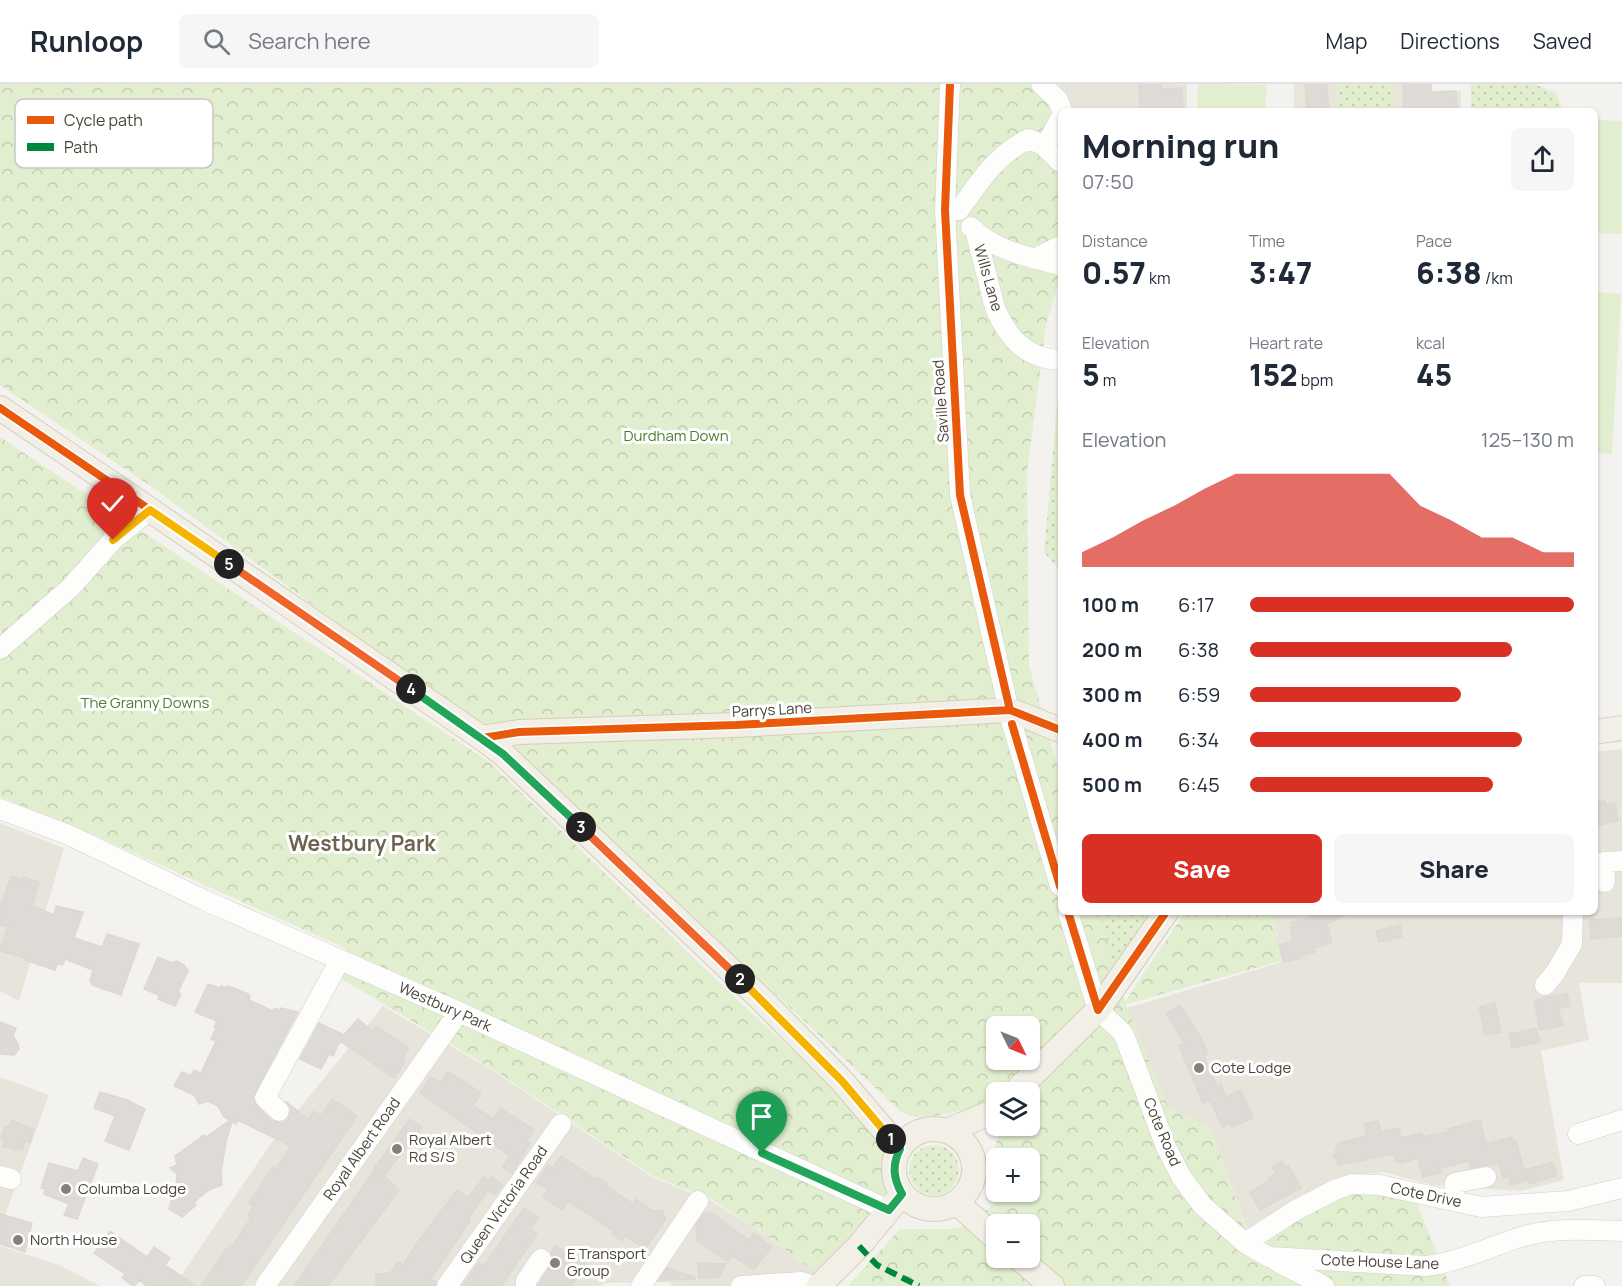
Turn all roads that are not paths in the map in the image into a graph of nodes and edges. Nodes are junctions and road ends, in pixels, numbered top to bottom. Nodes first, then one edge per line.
1 (950, 84) edge
2 (1041, 84) edge
3 (1061, 108) edge
4 (1058, 124) edge
5 (1045, 147) junction
6 (1058, 160) edge
7 (952, 210) junction
8 (975, 230) junction
9 (1058, 247) edge
10 (1034, 259) junction
11 (1058, 265) edge
12 (1058, 360) edge
13 (0, 408) edge
14 (124, 492) junction
15 (150, 510) junction
16 (113, 540) junction
17 (0, 650) edge
18 (1004, 715) junction
19 (1622, 728) edge
20 (1058, 729) edge
21 (1598, 731) edge
22 (519, 732) junction
23 (482, 738) junction
24 (503, 754) junction
25 (0, 809) edge
26 (1607, 862) edge
27 (1058, 880) edge
28 (1605, 882) dead end
29 (1069, 915) edge
30 (1164, 915) edge
31 (1573, 915) edge
32 (340, 960) junction
33 (1545, 985) dead end
34 (1098, 1010) junction
35 (459, 1012) junction
36 (1025, 1082) edge
37 (279, 1111) dead end
38 (986, 1115) edge
39 (1622, 1120) edge
40 (561, 1124) dead end
41 (986, 1130) edge
42 (946, 1131) junction
43 (1578, 1134) dead end
44 (906, 1142) junction
45 (972, 1156) junction
46 (1486, 1177) dead end
47 (1622, 1188) edge
48 (962, 1196) junction
49 (1454, 1200) junction
50 (698, 1201) dead end
51 (901, 1202) junction
52 (986, 1215) edge
53 (986, 1226) edge
54 (1622, 1232) edge
55 (1245, 1243) junction
56 (1269, 1257) junction
57 (541, 1259) dead end
58 (1031, 1268) edge
59 (1036, 1268) edge
60 (265, 1286) edge
61 (447, 1286) edge
62 (526, 1286) edge
63 (641, 1286) edge
64 (741, 1286) edge
65 (812, 1286) edge
66 (819, 1286) edge
67 (1052, 1286) edge
68 (1324, 1286) edge
69 (1584, 1286) edge
70 (1595, 1286) edge

1 - 7 street, Saville Road
2 - 3 street
4 - 5 street
5 - 6 street
5 - 7 street
7 - 8 street
7 - 18 street, Saville Road
8 - 10 street
8 - 12 street, Wills Lane
9 - 10 street
10 - 11 street
13 - 14 main road
14 - 15 main road
14 - 16 street
15 - 16 street
15 - 23 main road
16 - 17 street
18 - 20 main road, Parrys Lane
18 - 22 main road, Parrys Lane
18 - 27 street, Saville Road
19 - 21 main road
22 - 23 main road, Parrys Lane
22 - 24 main road
23 - 24 main road
24 - 44 main road
25 - 32 street, Westbury Park
26 - 28 street
29 - 34 street
30 - 34 main road
31 - 33 street
32 - 35 street, Westbury Park
32 - 37 street
34 - 36 main road
34 - 55 street, Cote Road
35 - 51 street, Westbury Park
35 - 60 street, Royal Albert Road
38 - 42 main road
39 - 43 street
40 - 61 street, Queen Victoria Road
41 - 45 main road
42 - 44 main road
42 - 45 main road
44 - 51 main road
45 - 48 main road
46 - 49 street
47 - 49 street, Cote Drive
48 - 51 main road
48 - 52 main road
48 - 53 main road
49 - 55 street, Cote Drive
50 - 63 street
51 - 66 main road
54 - 56 street, Cote House Lane
55 - 56 street, Cote House Lane
56 - 68 street
57 - 62 street
58 - 67 main road
59 - 67 main road
64 - 65 street
69 - 70 street

